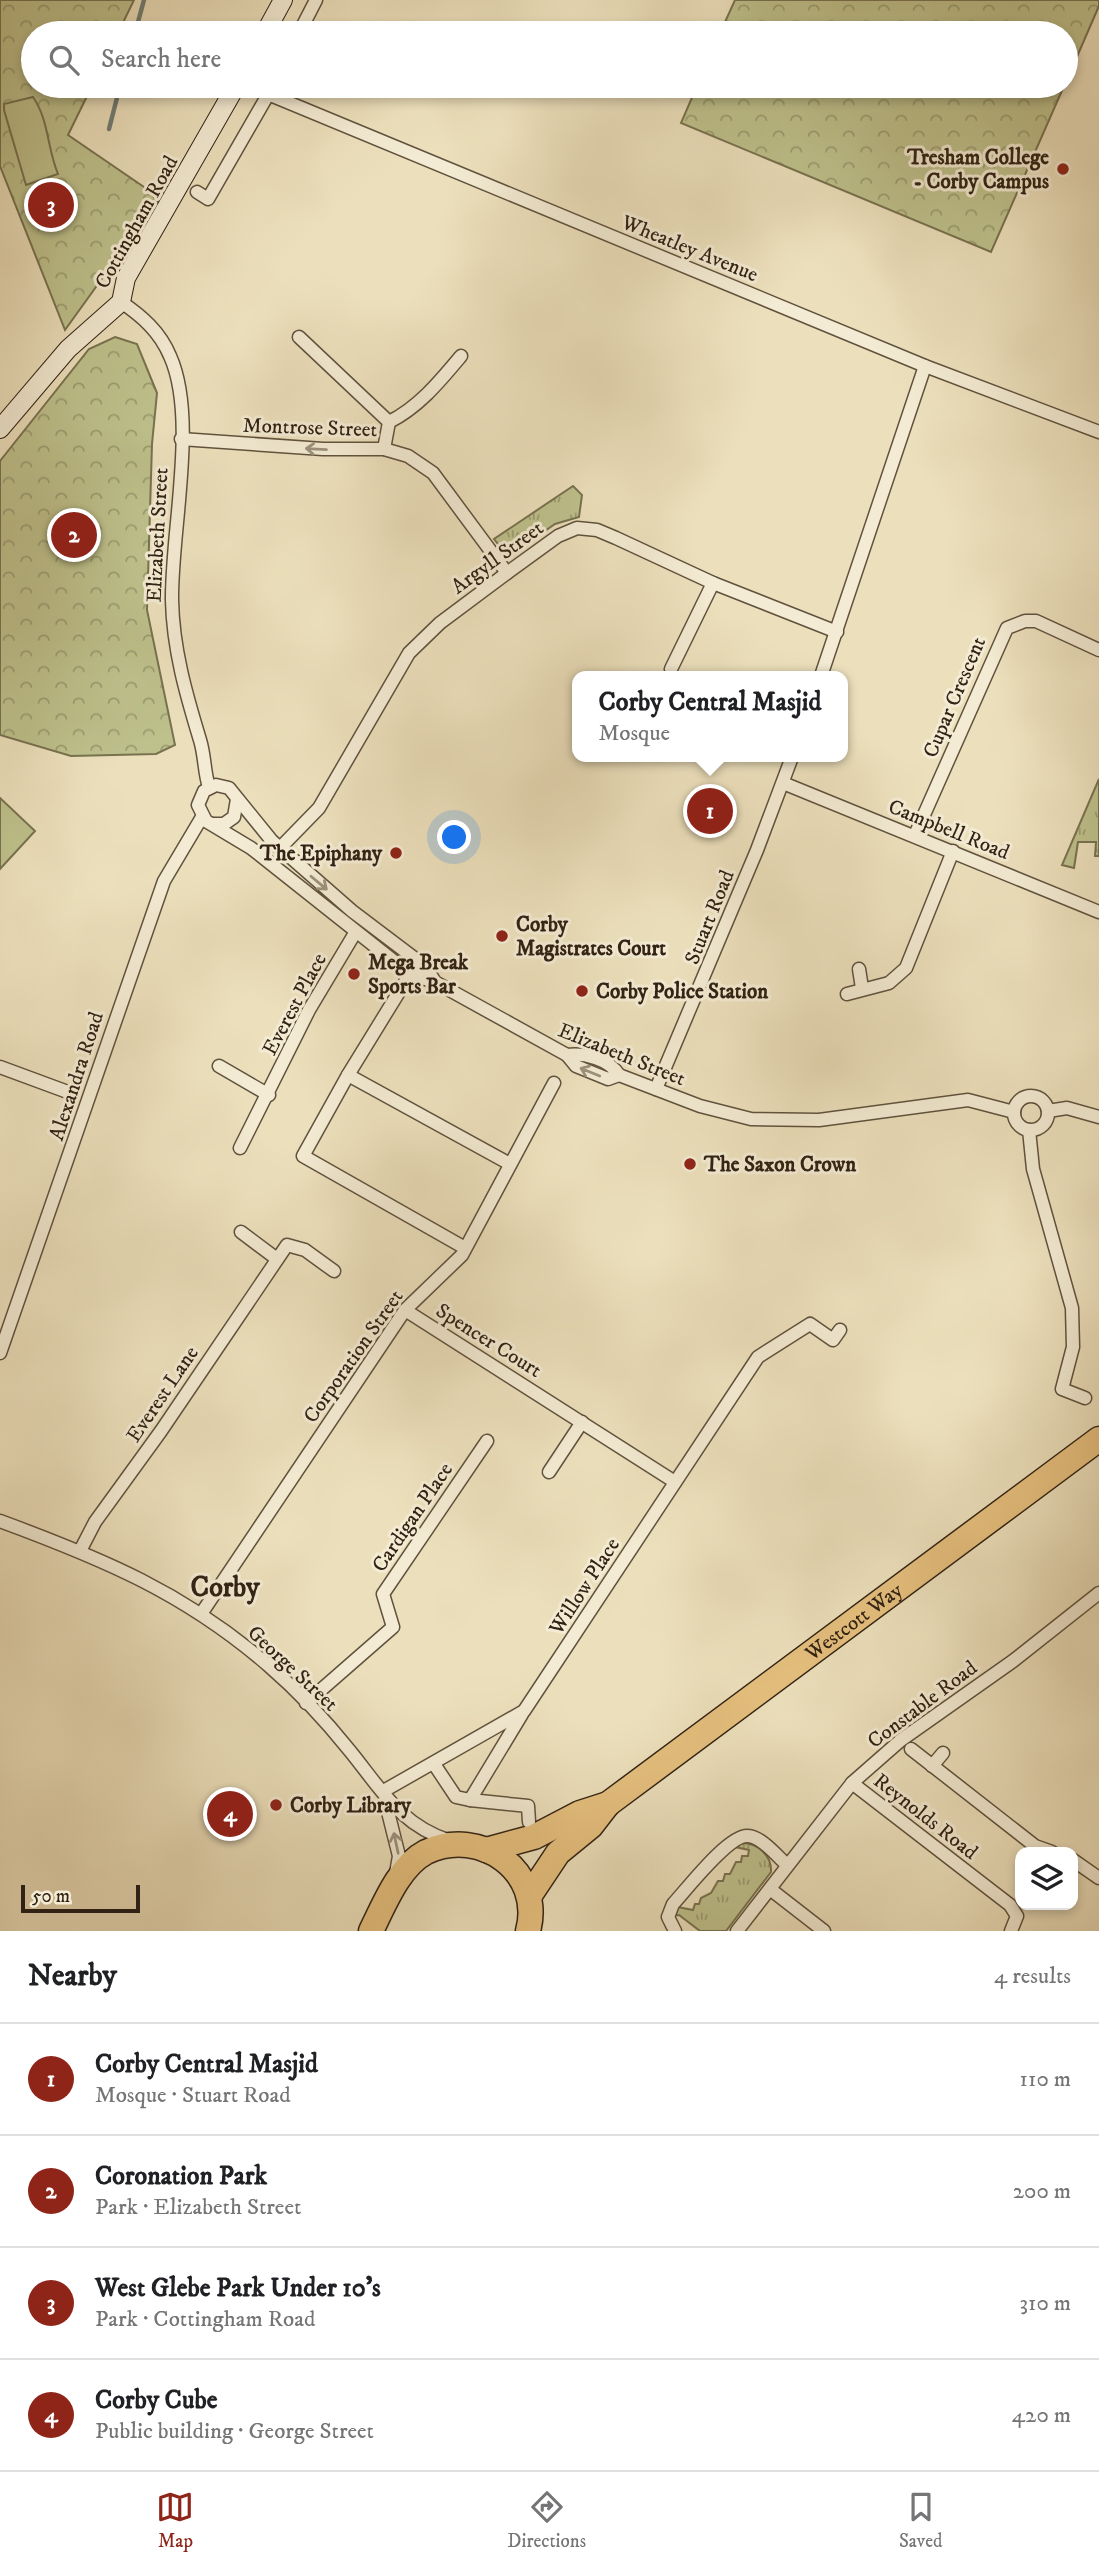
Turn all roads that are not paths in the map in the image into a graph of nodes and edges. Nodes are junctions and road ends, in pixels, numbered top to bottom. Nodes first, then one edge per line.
1 (283, 0) edge
2 (316, 0) edge
3 (272, 21) edge
4 (305, 21) edge
5 (229, 98) edge
6 (266, 98) edge
7 (290, 98) edge
8 (197, 192) dead end
9 (121, 302) junction
10 (299, 337) dead end
11 (461, 356) dead end
12 (925, 366) junction
13 (389, 422) junction
14 (0, 429) edge
15 (1099, 432) edge
16 (181, 439) junction
17 (384, 449) junction
18 (507, 573) junction
19 (713, 583) junction
20 (837, 632) junction
21 (1099, 650) edge
22 (671, 669) dead end
23 (823, 671) edge
24 (790, 762) edge
25 (783, 783) junction
26 (209, 787) junction
27 (237, 799) junction
28 (207, 820) junction
29 (915, 835) junction
30 (280, 848) junction
31 (953, 851) junction
32 (1099, 912) edge
33 (355, 933) junction
34 (859, 969) dead end
35 (410, 974) junction
36 (435, 982) junction
37 (862, 988) junction
38 (847, 994) dead end
39 (219, 1066) dead end
40 (0, 1067) edge
41 (348, 1076) junction
42 (554, 1083) dead end
43 (656, 1089) junction
44 (65, 1091) dead end
45 (269, 1095) junction
46 (1048, 1111) junction
47 (1014, 1112) junction
48 (1099, 1117) edge
49 (1029, 1130) junction
50 (240, 1147) dead end
51 (510, 1164) junction
52 (241, 1232) dead end
53 (466, 1248) junction
54 (277, 1259) junction
55 (334, 1271) dead end
56 (405, 1310) junction
57 (833, 1330) dead end
58 (0, 1353) edge
59 (1085, 1398) dead end
60 (582, 1422) junction
61 (1099, 1439) edge
62 (487, 1441) dead end
63 (549, 1472) dead end
64 (675, 1482) junction
65 (0, 1521) edge
66 (80, 1551) junction
67 (1099, 1593) edge
68 (201, 1614) junction
69 (306, 1703) junction
70 (524, 1711) junction
71 (911, 1749) dead end
72 (943, 1753) dead end
73 (433, 1764) junction
74 (932, 1766) junction
75 (852, 1783) junction
76 (386, 1795) junction
77 (470, 1800) junction
78 (608, 1804) junction
79 (529, 1822) dead end
80 (1038, 1847) edge
81 (475, 1848) junction
82 (1078, 1863) edge
83 (787, 1865) junction
84 (1099, 1878) edge
85 (393, 1888) junction
86 (770, 1889) junction
87 (530, 1895) junction
88 (371, 1931) edge
89 (528, 1931) edge
90 (675, 1931) edge
91 (737, 1931) edge
92 (824, 1931) edge
93 (1011, 1931) edge

1 - 3 street
2 - 4 street
5 - 9 street, Cottingham Road
6 - 8 street
7 - 12 street, Wheatley Avenue
9 - 14 street, Cottingham Road
9 - 16 street, Elizabeth Street
10 - 13 street
11 - 13 street
12 - 15 street, Wheatley Avenue
12 - 20 street
13 - 17 street
17 -> 16 street, Montrose Street
16 - 26 street, Elizabeth Street
17 - 18 street, Montrose Street
18 - 19 street, Argyll Street
18 - 30 street, Argyll Street
19 - 20 street, Argyll Street
19 - 22 street
20 - 23 street
21 - 29 street, Cupar Crescent
24 - 25 street, Stuart Road
25 - 29 street, Campbell Road
25 - 43 street, Stuart Road
26 - 27 street
26 - 28 street
27 - 28 street
27 - 30 street, Elizabeth Street
28 - 33 street, Elizabeth Street
28 - 58 street, Alexandra Road
29 - 31 street, Campbell Road
30 -> 36 street, Elizabeth Street
31 - 32 street, Campbell Road
31 - 37 street
33 - 35 street, Elizabeth Street
33 - 45 street, Everest Place
34 - 37 street
35 - 36 street, Elizabeth Street
35 - 41 street
36 - 43 street, Elizabeth Street
37 - 38 street
39 - 45 street
40 - 44 street
41 - 51 street
41 - 53 street
42 - 51 street, Corporation Street
43 - 47 street, Elizabeth Street
45 - 50 street, Everest Place
46 - 47 street
46 - 48 street
46 - 49 street
47 - 49 street
49 - 59 street
51 - 53 street, Corporation Street
52 - 54 street
53 - 56 street, Corporation Street
54 - 55 street
54 - 66 street, Everest Lane
56 - 60 street, Spencer Court
56 - 68 street, Corporation Street
57 - 64 street, Willow Place
60 - 63 street
60 - 64 street, Spencer Court
61 - 78 highway, Westcott Way
62 - 69 street, Cardigan Place
64 - 70 street, Willow Place
65 - 66 street, George Street
66 - 68 street, George Street
67 - 75 street, Constable Road
68 - 69 street, George Street
69 - 76 street, George Street
70 - 73 street, Willow Place
70 - 77 street, Willow Place
71 - 74 street
72 - 74 street
73 - 76 street, Willow Place
73 - 77 street
74 - 80 street
75 - 83 street, Constable Road
75 - 93 street, Reynolds Road
76 - 81 street, George Street
85 -> 76 street, George Street
77 - 79 street
78 - 81 highway, Westcott Way
78 - 87 highway, Westcott Way
81 - 85 highway, Westcott Way
81 - 87 highway
82 - 84 street
83 - 86 street, Constable Road
83 - 90 street
85 - 88 highway, Westcott Way
86 - 91 street, Constable Road
86 - 92 street
87 - 89 highway

